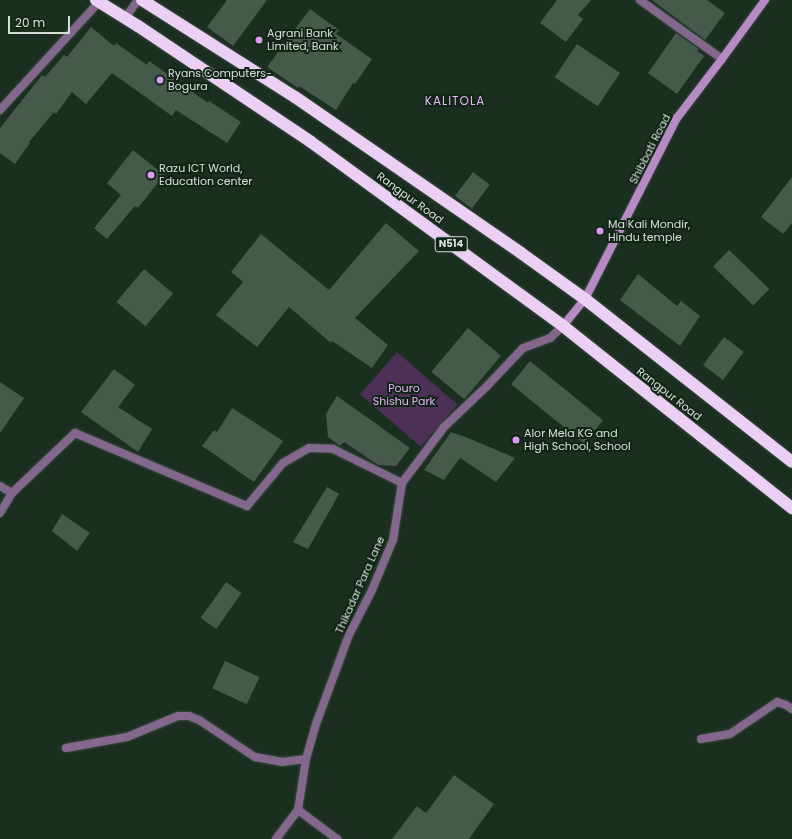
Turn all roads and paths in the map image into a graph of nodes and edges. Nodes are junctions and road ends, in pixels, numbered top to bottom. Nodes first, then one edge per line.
1 (138, 0) edge
2 (142, 0) edge
3 (640, 0) edge
4 (765, 0) edge
5 (97, 1) edge
6 (125, 18) junction
7 (722, 59) junction
8 (0, 110) edge
9 (585, 299) junction
10 (563, 326) junction
11 (792, 462) edge
12 (402, 482) junction
13 (0, 486) edge
14 (12, 493) junction
15 (792, 508) edge
16 (0, 513) edge
17 (792, 709) edge
18 (701, 739) dead end
19 (66, 748) dead end
20 (306, 759) junction
21 (298, 810) junction
22 (276, 839) edge
23 (337, 839) edge

1 - 6 street
2 - 9 highway, Rangpur Road / N514
3 - 7 street
4 - 7 street, Shibbati Road
5 - 6 highway, Rangpur Road / N514
5 - 8 street
6 - 10 highway, Rangpur Road / N514
7 - 9 street, Shibbati Road
9 - 10 street, Shibbati Road
9 - 11 highway, Rangpur Road / N514
10 - 12 street, Thikadar Para Lane
10 - 15 highway, Rangpur Road / N514
12 - 14 street
12 - 20 street, Thikadar Para Lane
13 - 14 street
14 - 16 street
17 - 18 street
19 - 20 street
20 - 21 street, Thikadar Para Lane
21 - 22 street, Thikadar Para Lane
21 - 23 street

